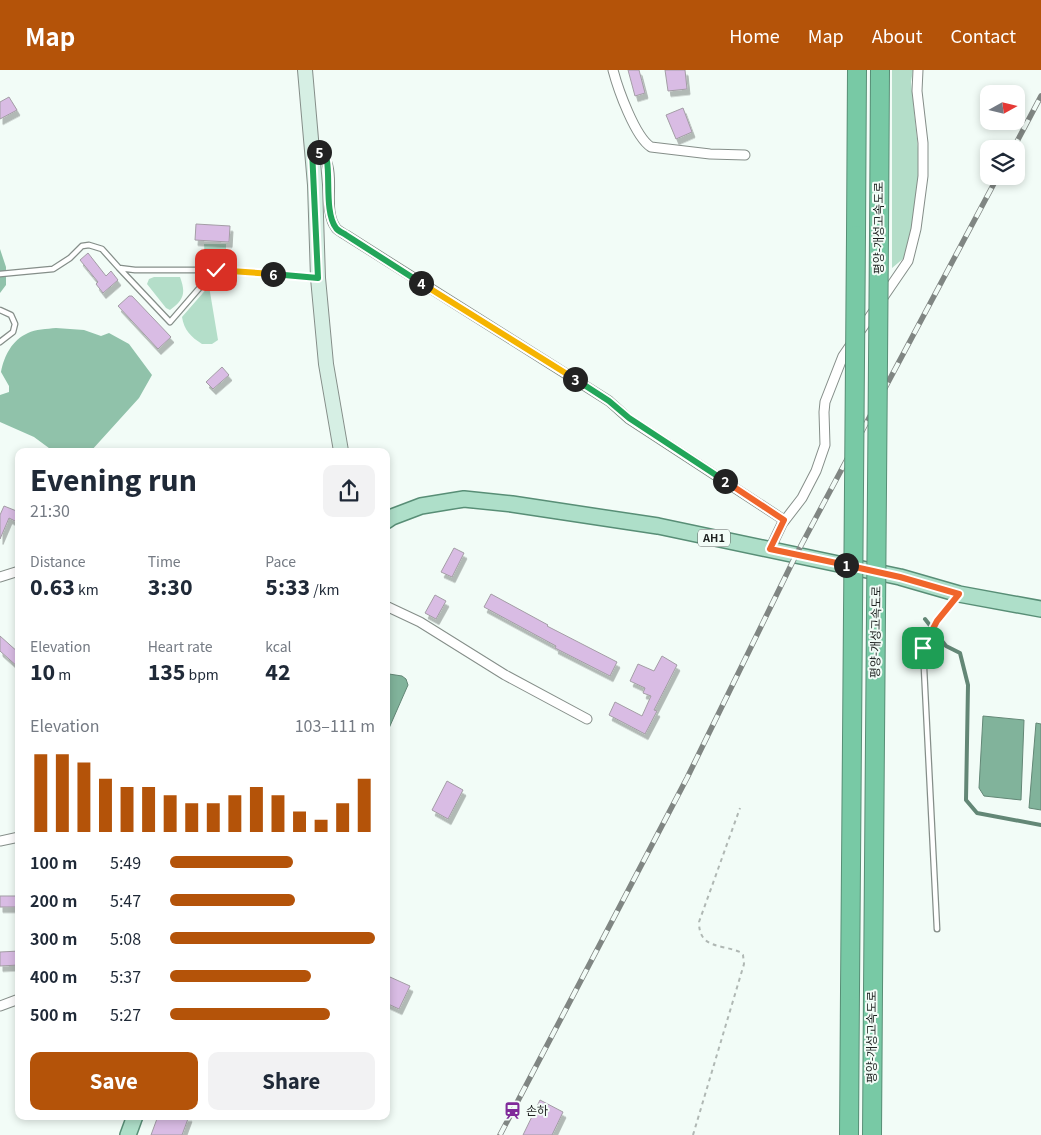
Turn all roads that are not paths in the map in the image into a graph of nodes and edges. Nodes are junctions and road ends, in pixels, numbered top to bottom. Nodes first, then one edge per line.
1 (305, 70) edge
2 (613, 70) edge
3 (857, 70) edge
4 (880, 70) edge
5 (918, 70) edge
6 (312, 150) junction
7 (745, 155) dead end
8 (119, 268) junction
9 (216, 270) junction
10 (0, 274) edge
11 (318, 278) junction
12 (0, 310) edge
13 (0, 342) edge
14 (340, 448) edge
15 (390, 518) edge
16 (784, 520) junction
17 (770, 549) junction
18 (15, 572) edge
19 (0, 577) edge
20 (959, 594) junction
21 (390, 608) edge
22 (1041, 609) edge
23 (587, 719) dead end
24 (15, 838) edge
25 (0, 841) edge
26 (937, 929) dead end
27 (15, 1000) edge
28 (0, 1006) edge
29 (134, 1120) edge
30 (128, 1135) edge
31 (849, 1135) edge
32 (872, 1135) edge

1 - 6 street
2 - 7 street
3 - 31 highway, 평양-개성고속도로, bridge
4 - 32 highway, 평양-개성고속도로, bridge
5 - 16 street
6 - 11 street
6 - 16 street
8 - 9 lane
8 - 9 lane
8 - 10 lane
9 - 11 lane
11 - 14 street
12 - 13 lane
15 - 17 main road, AH1
16 - 17 street
17 - 20 main road, AH1
18 - 19 street
20 - 22 main road, AH1
20 - 26 lane
21 - 23 street
24 - 25 street
27 - 28 street
29 - 30 main road

